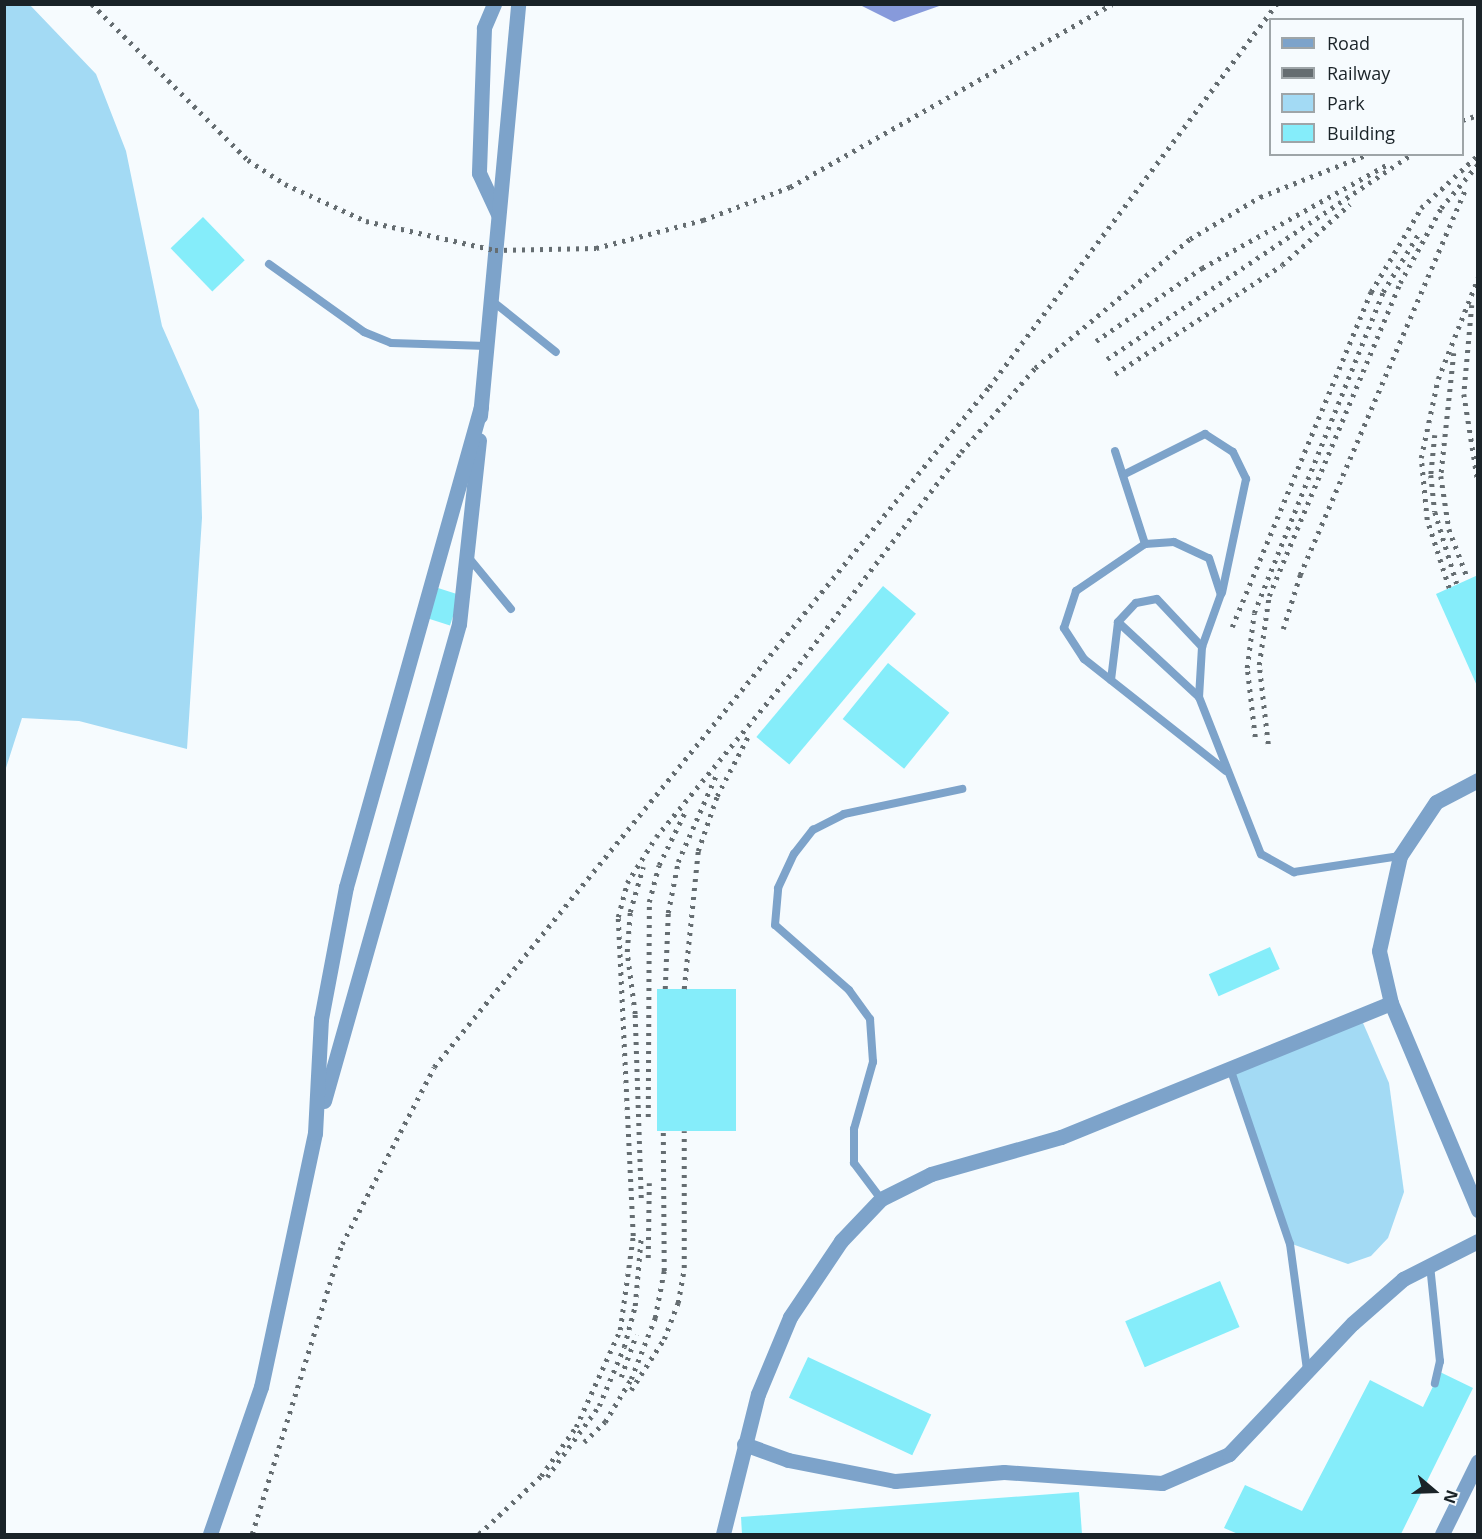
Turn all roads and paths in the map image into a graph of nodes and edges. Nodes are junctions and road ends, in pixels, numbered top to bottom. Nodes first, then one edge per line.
1 (494, 4) edge
2 (518, 4) edge
3 (498, 217) junction
4 (269, 264) dead end
5 (491, 300) junction
6 (487, 346) junction
7 (556, 352) dead end
8 (481, 407) junction
9 (1115, 451) dead end
10 (1123, 475) junction
11 (1145, 544) junction
12 (469, 558) junction
13 (1221, 594) junction
14 (511, 609) dead end
15 (1118, 622) junction
16 (1202, 647) junction
17 (1111, 680) junction
18 (1199, 697) junction
19 (1226, 771) junction
20 (1478, 780) edge
21 (962, 789) dead end
22 (1400, 856) junction
23 (1391, 1003) junction
24 (1230, 1071) junction
25 (315, 1135) junction
26 (881, 1199) junction
27 (1478, 1210) edge
28 (1478, 1241) edge
29 (1430, 1264) junction
30 (1307, 1370) junction
31 (1435, 1383) dead end
32 (744, 1444) junction
33 (1478, 1461) edge
34 (210, 1534) edge
35 (723, 1534) edge
36 (1442, 1534) edge

1 - 3 street
2 - 3 street
3 - 5 street
4 - 6 lane
5 - 6 street
5 - 7 lane
6 - 8 street
8 - 12 street
8 - 25 street
9 - 10 lane
10 - 11 lane
10 - 13 lane
11 - 13 lane
11 - 17 lane
12 - 14 lane
12 - 25 street
13 - 16 lane
15 - 16 lane
15 - 17 lane
15 - 18 lane
16 - 18 lane
17 - 19 lane
18 - 19 lane
19 - 22 lane
20 - 22 street
21 - 26 lane
22 - 23 street
23 - 24 street
23 - 27 street
24 - 26 street
24 - 30 lane
25 - 34 street
26 - 32 street
28 - 29 street
29 - 30 street
29 - 31 lane
30 - 32 street
32 - 35 street
33 - 36 street

